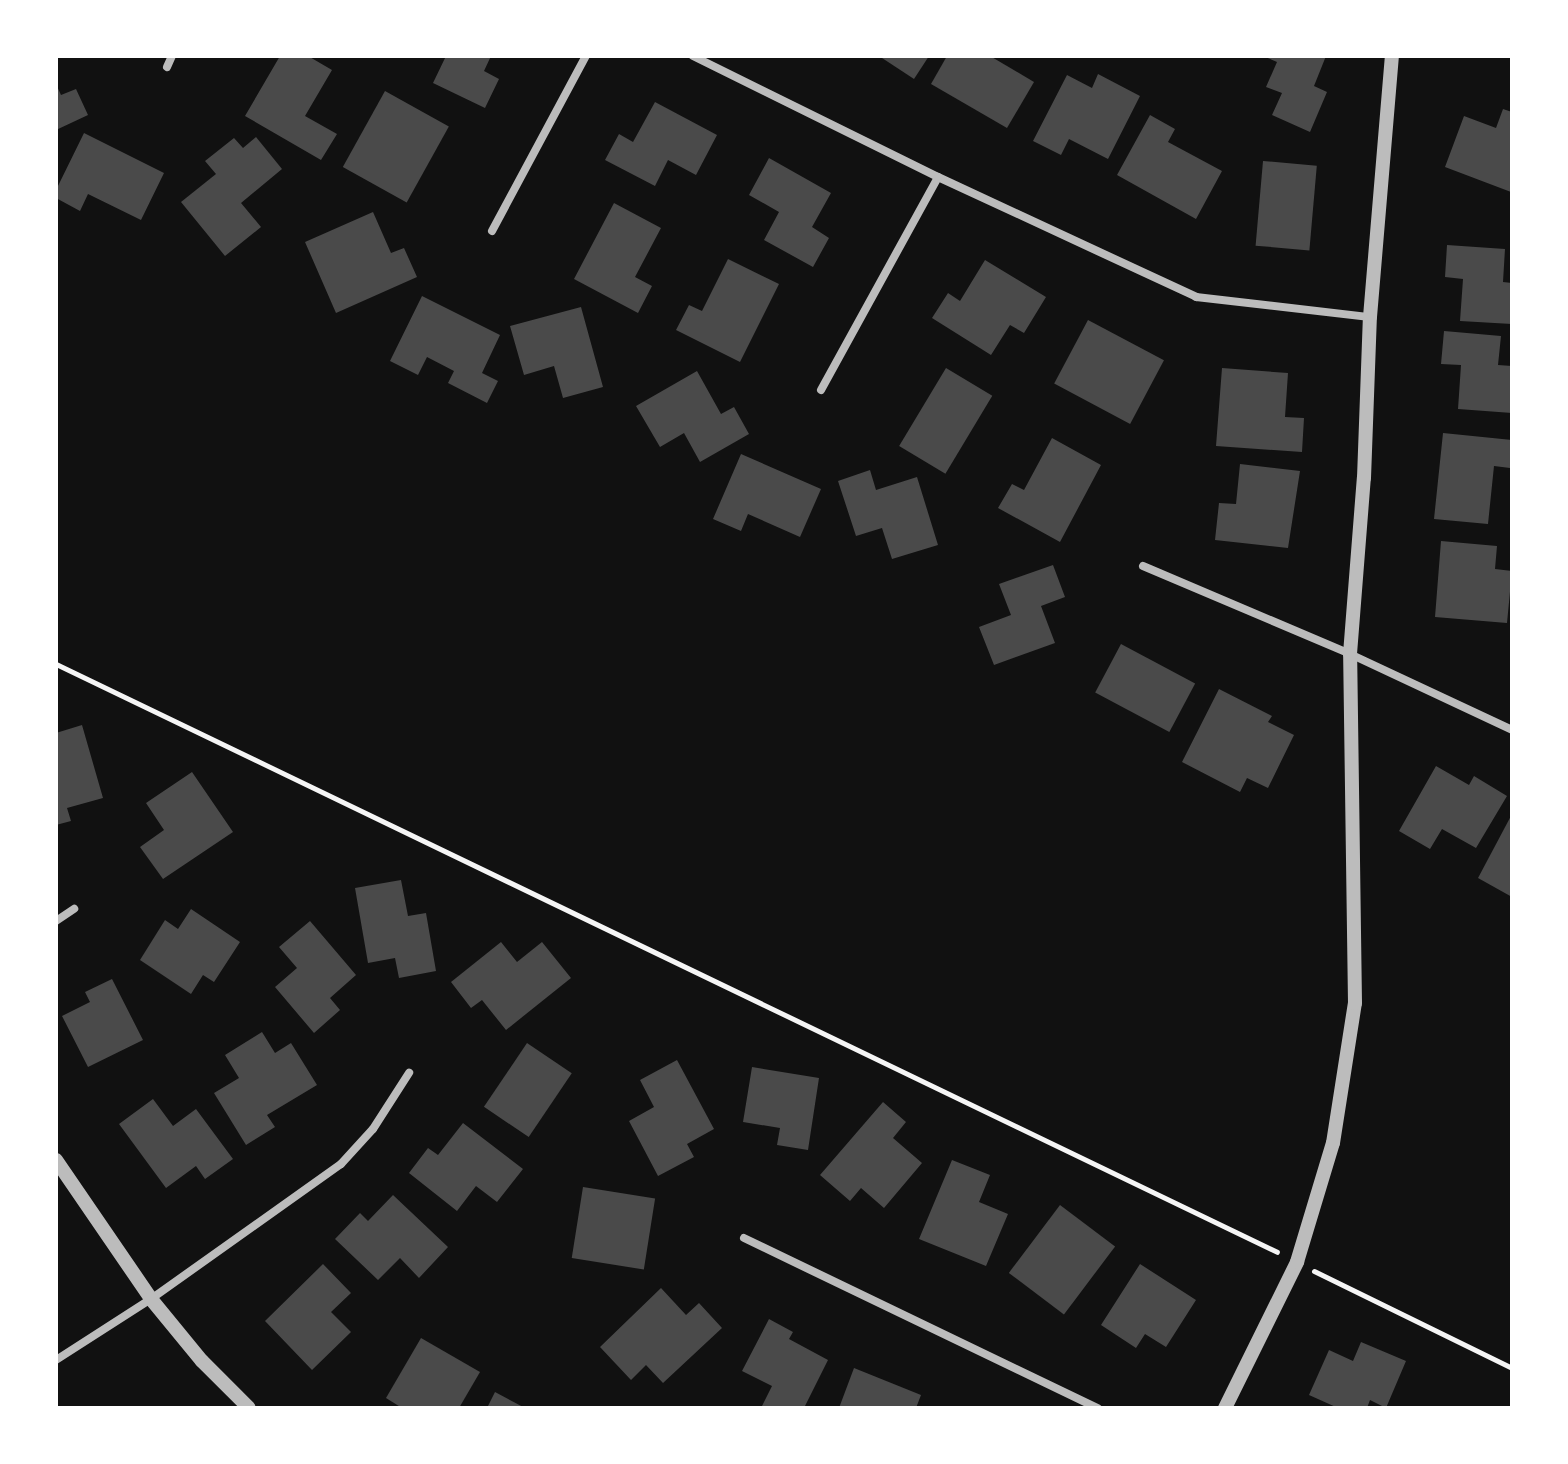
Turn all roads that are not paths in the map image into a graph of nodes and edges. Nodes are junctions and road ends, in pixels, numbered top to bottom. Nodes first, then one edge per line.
1 (172, 56) edge
2 (586, 56) edge
3 (693, 56) edge
4 (1392, 56) edge
5 (167, 67) dead end
6 (938, 177) junction
7 (492, 231) dead end
8 (1370, 317) junction
9 (821, 390) dead end
10 (1143, 566) dead end
11 (1350, 654) junction
12 (1512, 730) edge
13 (74, 909) dead end
14 (56, 921) edge
15 (409, 1073) dead end
16 (56, 1160) edge
17 (744, 1238) dead end
18 (151, 1299) junction
19 (56, 1360) edge
20 (249, 1408) edge
21 (1098, 1408) edge
22 (1225, 1408) edge

1 - 5 street
2 - 7 street
3 - 6 street
4 - 8 street
6 - 8 street
6 - 9 street
8 - 11 street
10 - 11 street
11 - 12 street
11 - 22 street
13 - 14 street
15 - 18 street
16 - 18 street
17 - 21 street
18 - 19 street
18 - 20 street

